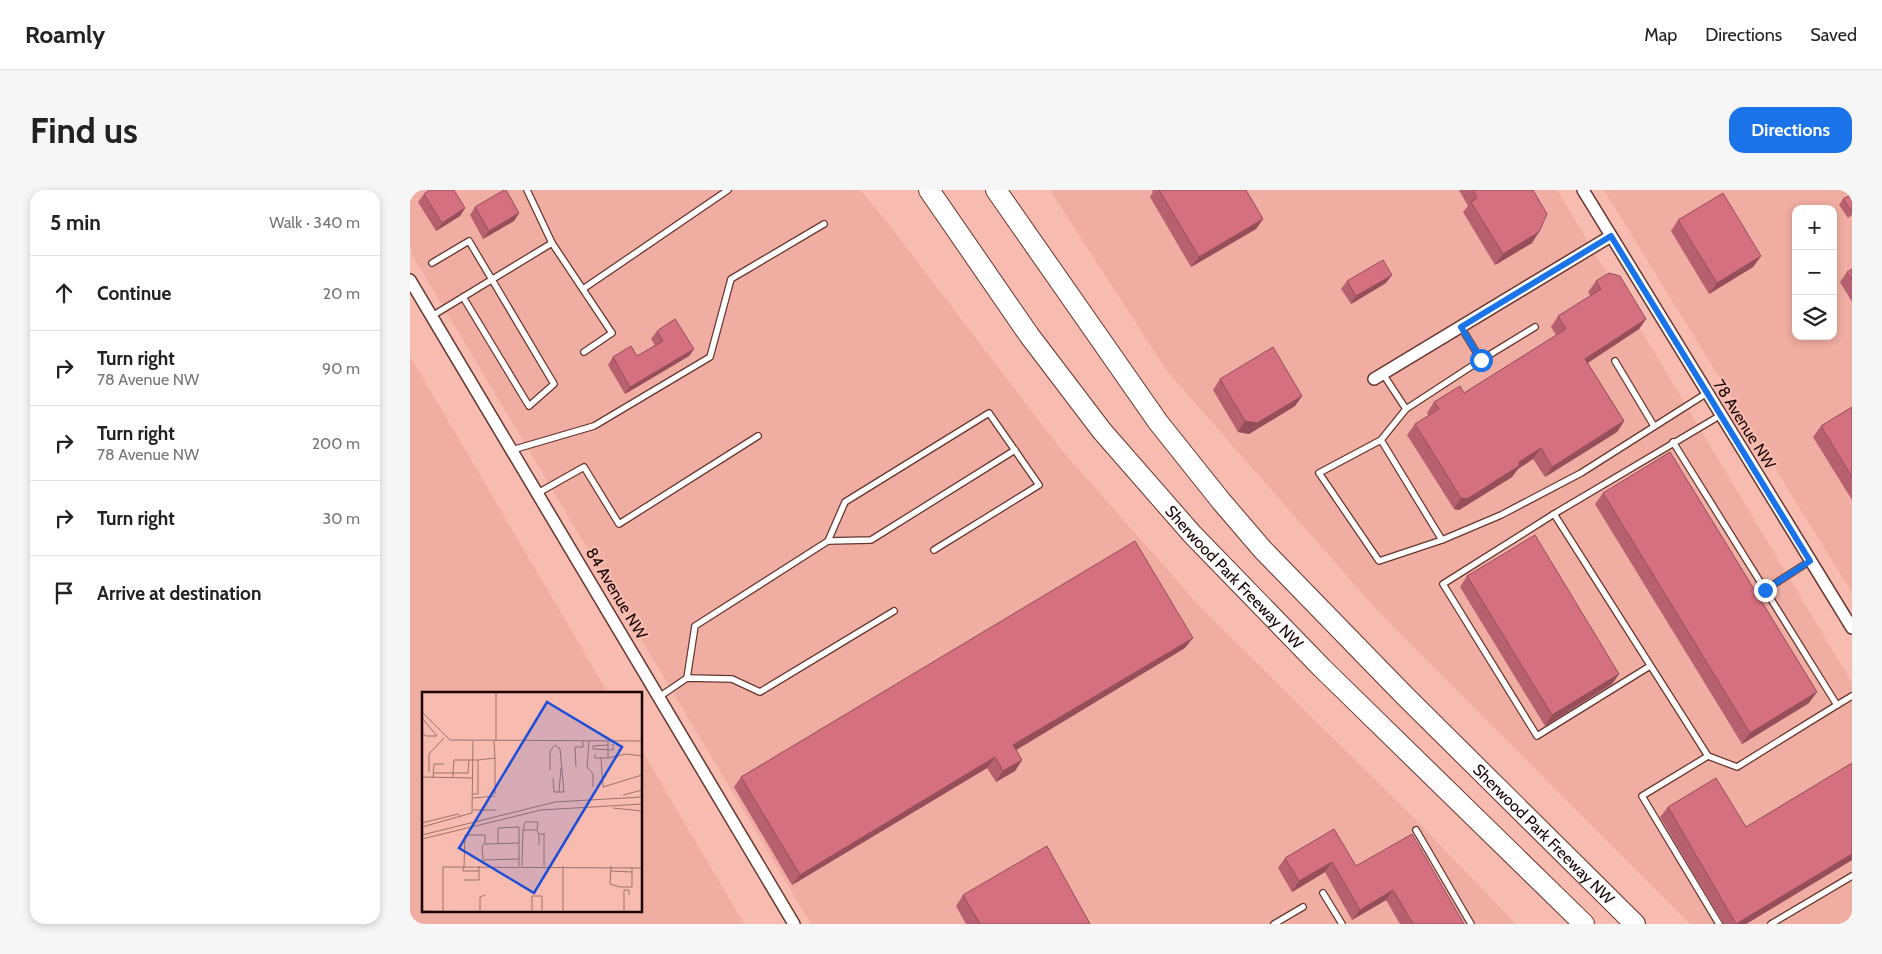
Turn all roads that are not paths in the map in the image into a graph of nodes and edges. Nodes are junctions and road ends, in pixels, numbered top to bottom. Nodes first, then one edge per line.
1 (527, 190) edge
2 (728, 190) edge
3 (929, 190) edge
4 (996, 190) edge
5 (1003, 190) edge
6 (1583, 190) edge
7 (824, 224) dead end
8 (1027, 236) junction
9 (1611, 236) junction
10 (552, 243) junction
11 (432, 263) dead end
12 (492, 279) junction
13 (410, 280) edge
14 (583, 289) junction
15 (463, 297) junction
16 (432, 316) junction
17 (1461, 327) junction
18 (1535, 327) dead end
19 (584, 352) dead end
20 (1481, 360) junction
21 (1615, 361) dead end
22 (1379, 377) joint
23 (1707, 393) junction
24 (1406, 409) junction
25 (1721, 415) junction
26 (1654, 426) junction
27 (758, 436) dead end
28 (1381, 440) junction
29 (1673, 442) junction
30 (512, 450) junction
31 (1015, 450) junction
32 (538, 493) junction
33 (1554, 514) junction
34 (1442, 540) junction
35 (828, 541) junction
36 (934, 550) dead end
37 (1810, 561) junction
38 (1765, 590) junction
39 (894, 611) dead end
40 (1852, 628) edge
41 (1650, 666) junction
42 (687, 678) junction
43 (1852, 696) edge
44 (659, 697) junction
45 (1837, 705) junction
46 (1708, 756) junction
47 (1416, 830) dead end
48 (1852, 876) edge
49 (1323, 893) dead end
50 (1303, 907) dead end
51 (794, 924) edge
52 (1274, 924) edge
53 (1342, 924) edge
54 (1471, 924) edge
55 (1584, 924) edge
56 (1635, 924) edge
57 (1719, 924) edge
58 (1771, 924) edge

1 - 10 lane
2 - 14 lane
3 - 55 highway, Sherwood Park Freeway NW
4 - 8 highway, Sherwood Park Freeway NW
5 - 8 highway
6 - 9 street, 78 Avenue NW
7 - 30 lane
8 - 56 highway, Sherwood Park Freeway NW
9 - 17 street
9 - 23 street, 78 Avenue NW
10 - 12 lane
10 - 14 lane
11 - 12 lane
12 - 15 lane
12 - 15 lane
13 - 16 street, 84 Avenue NW
14 - 19 lane
15 - 16 lane
16 - 30 street, 84 Avenue NW
17 - 20 lane
17 - 22 street
18 - 20 lane
20 - 24 lane
21 - 26 lane
22 - 24 lane
23 - 25 street, 78 Avenue NW
23 - 26 lane
24 - 28 lane
25 - 29 lane
25 - 37 street, 78 Avenue NW
26 - 34 lane
27 - 32 lane
28 - 34 lane
28 - 34 lane
29 - 33 lane
29 - 38 lane
30 - 32 street, 84 Avenue NW
31 - 35 lane
31 - 35 lane
31 - 36 lane
32 - 44 street, 84 Avenue NW
33 - 41 lane
33 - 41 lane
35 - 42 lane
37 - 38 lane
37 - 40 street, 78 Avenue NW
38 - 45 lane
39 - 42 lane
41 - 46 lane
42 - 44 lane
43 - 45 lane
44 - 51 street, 84 Avenue NW
45 - 46 lane
46 - 57 lane
47 - 54 lane
48 - 58 lane
49 - 53 lane
50 - 52 lane

